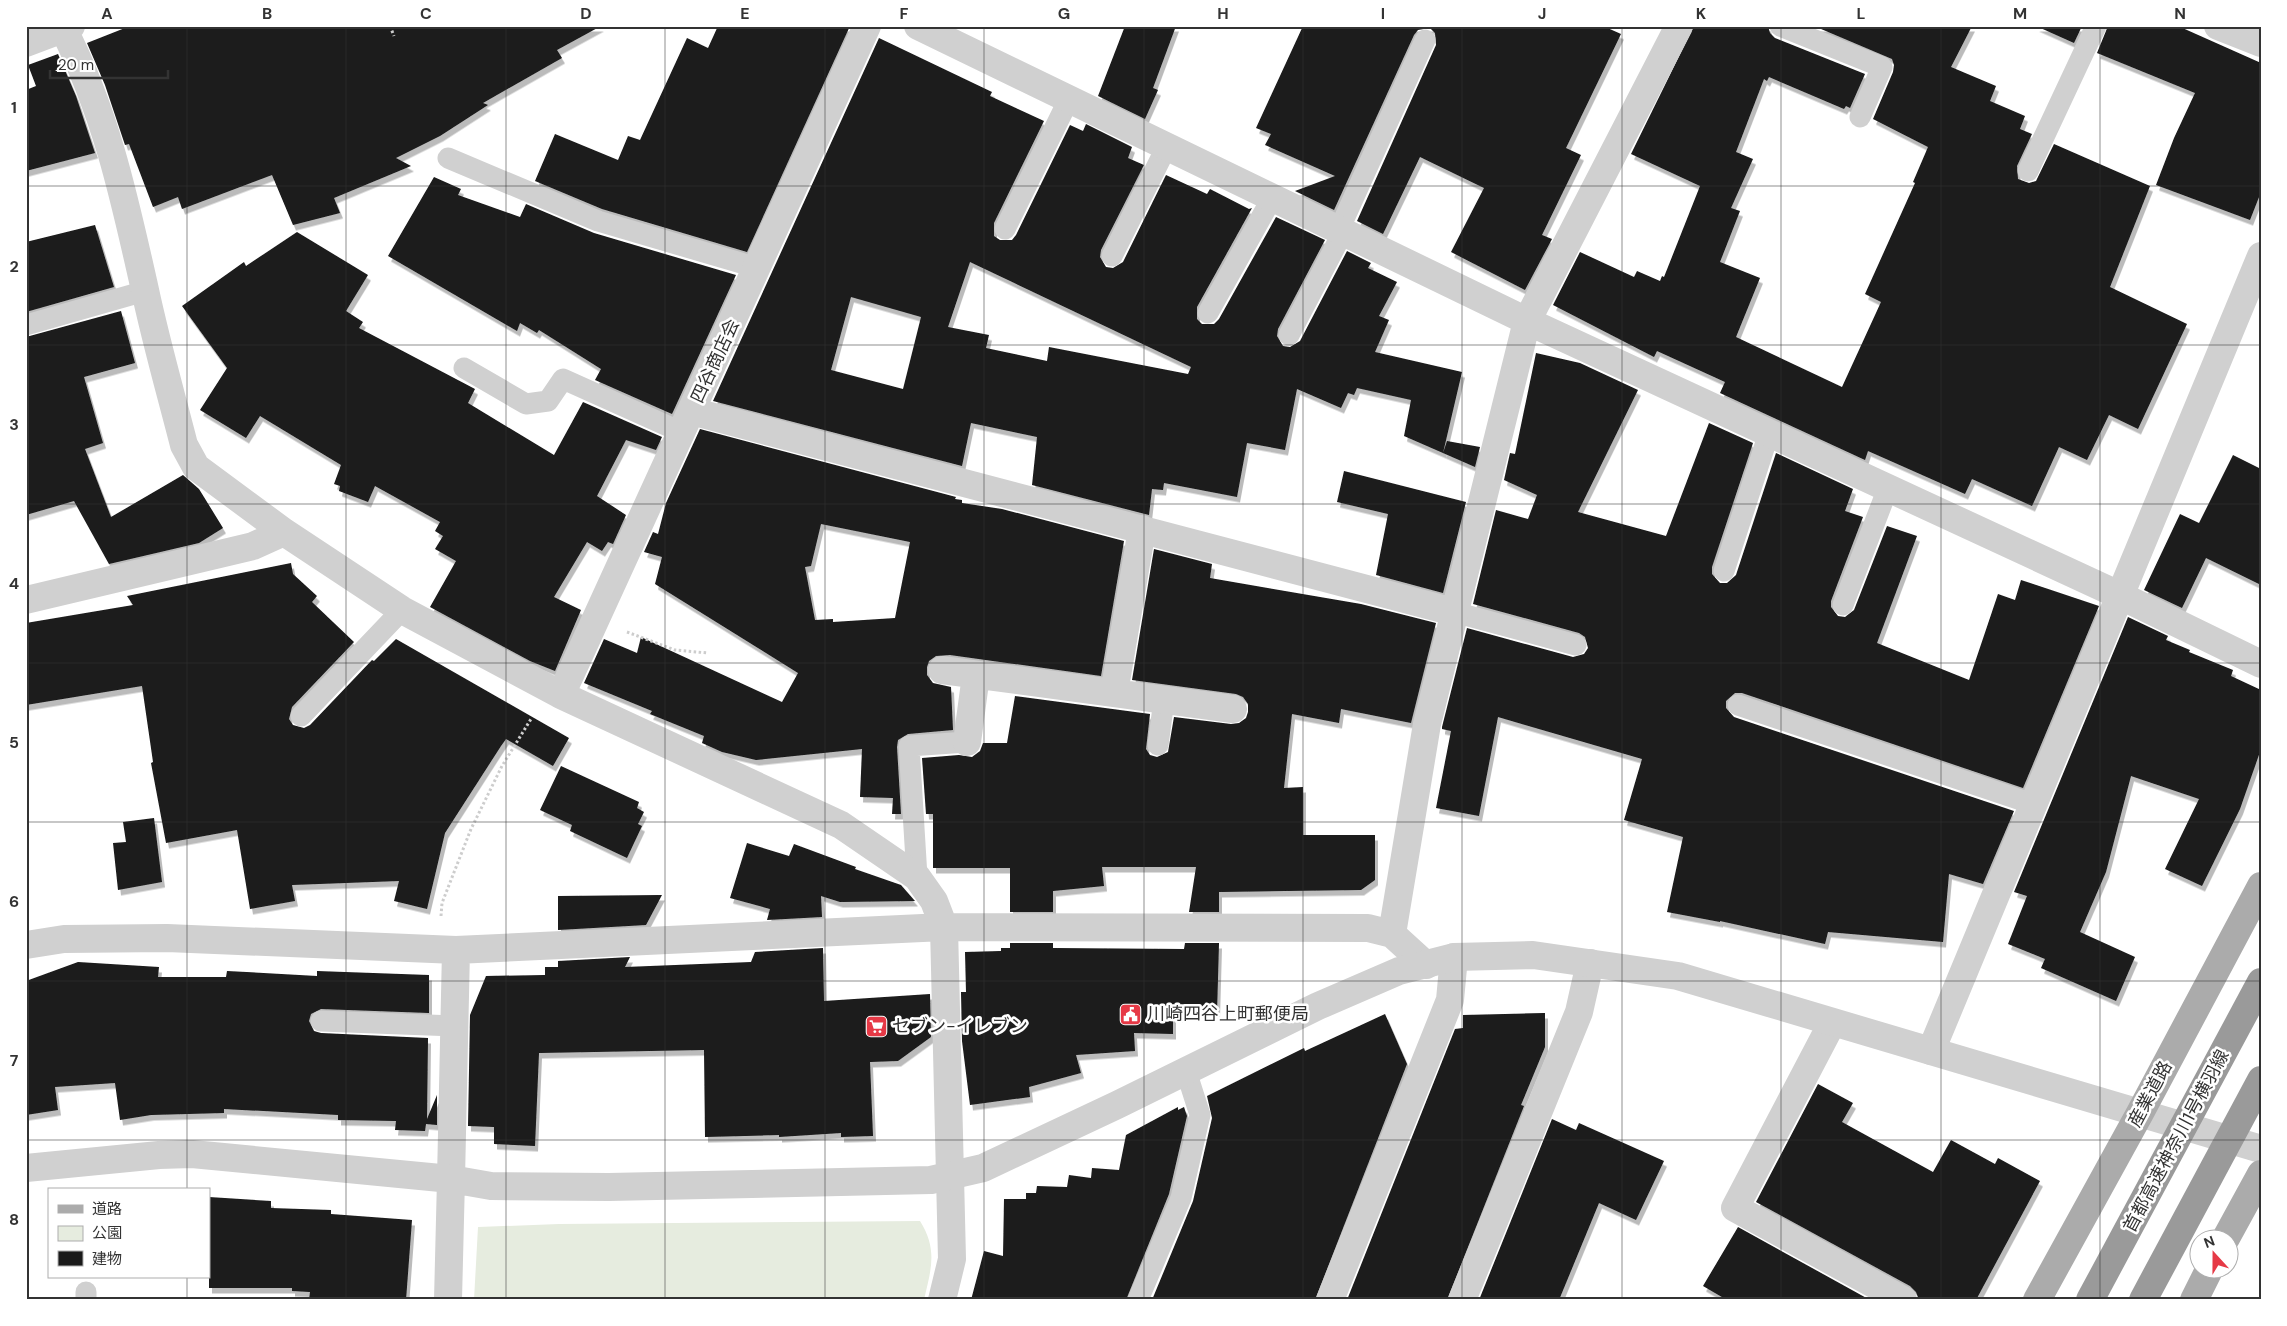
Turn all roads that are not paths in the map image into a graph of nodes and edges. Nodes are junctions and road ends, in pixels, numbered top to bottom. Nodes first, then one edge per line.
1 (867, 26) edge
2 (918, 26) edge
3 (1679, 26) edge
4 (1780, 26) edge
5 (2096, 26) edge
6 (2218, 26) edge
7 (65, 27) edge
8 (1424, 40) dead end
9 (26, 43) edge
10 (2261, 43) edge
11 (1069, 99) junction
12 (1860, 117) dead end
13 (1167, 146) junction
14 (448, 158) dead end
15 (2028, 172) dead end
16 (1272, 198) junction
17 (1005, 229) dead end
18 (1341, 231) junction
19 (1112, 256) dead end
20 (2261, 256) edge
21 (758, 268) junction
22 (145, 291) junction
23 (1208, 313) dead end
24 (1527, 321) junction
25 (26, 325) edge
26 (1289, 335) dead end
27 (464, 368) dead end
28 (686, 421) junction
29 (1769, 433) junction
30 (1888, 488) junction
31 (1142, 529) junction
32 (284, 532) junction
33 (1724, 571) dead end
34 (2120, 595) junction
35 (26, 600) edge
36 (1843, 605) dead end
37 (402, 610) junction
38 (1454, 612) junction
39 (1576, 646) dead end
40 (2261, 664) edge
41 (942, 670) dead end
42 (976, 675) junction
43 (555, 692) junction
44 (1114, 693) junction
45 (1164, 700) junction
46 (1738, 705) dead end
47 (1233, 709) dead end
48 (301, 716) dead end
49 (967, 742) joint
50 (1158, 745) dead end
51 (2033, 804) junction
52 (917, 877) junction
53 (2261, 886) edge
54 (944, 927) junction
55 (1392, 934) junction
56 (26, 945) edge
57 (448, 950) junction
58 (1454, 957) junction
59 (1590, 963) junction
60 (1426, 964) junction
61 (2261, 982) edge
62 (321, 1021) dead end
63 (1832, 1023) junction
64 (455, 1026) junction
65 (1931, 1051) junction
66 (1186, 1071) junction
67 (2261, 1080) edge
68 (2140, 1113) junction
69 (2261, 1149) edge
70 (26, 1168) edge
71 (2261, 1174) edge
72 (948, 1176) junction
73 (451, 1179) junction
74 (2231, 1228) edge
75 (2205, 1278) edge
76 (448, 1300) edge
77 (942, 1300) edge
78 (1138, 1300) edge
79 (1330, 1300) edge
80 (1462, 1300) edge
81 (1903, 1300) edge
82 (2037, 1300) edge
83 (2090, 1300) edge
84 (2143, 1300) edge
85 (2194, 1300) edge

1 - 21 street, 四谷商店会
2 - 11 street
3 - 24 street
4 - 12 lane
5 - 15 lane
6 - 10 street
7 - 9 street
7 - 22 street
8 - 18 lane
11 - 13 street
11 - 17 lane
13 - 16 street
13 - 19 lane
14 - 21 lane
16 - 18 street
16 - 23 lane
18 - 24 street
18 - 26 lane
20 - 34 street
21 - 28 street, 四谷商店会
22 - 25 lane
22 - 32 street
24 - 29 street
24 - 38 street
27 - 28 lane
28 - 31 street
28 - 43 street, 四谷商店会
29 - 30 street
29 - 33 lane
30 - 34 street
30 - 36 lane
31 - 38 street
31 - 44 street
32 - 35 street
32 - 37 street
34 - 40 street
34 - 51 street
37 - 43 street
37 - 48 lane
38 - 39 lane
38 - 55 street
41 - 42 street
42 - 44 street
42 - 49 street
43 - 52 street
44 - 45 street
45 - 47 street
45 - 50 lane
46 - 51 lane
49 - 52 lane
51 - 65 street
52 - 54 street
53 - 68 main road, 産業道路
54 - 55 street
54 - 57 street
54 - 72 street
55 - 60 street
56 - 57 street
57 - 64 street
58 - 59 street
58 - 60 street
58 - 79 street
59 - 63 street
59 - 80 street
60 - 66 street
61 - 83 highway, 首都高速神奈川1号横羽線, bridge
62 - 64 lane
63 - 65 street
63 - 81 street
64 - 73 street
65 - 68 street
66 - 72 street
66 - 78 lane
67 - 84 highway, bridge
68 - 69 street
68 - 82 main road, 産業道路
70 - 73 street
71 - 74 main road
72 - 73 street
72 - 77 street
73 - 76 street
75 - 85 main road

